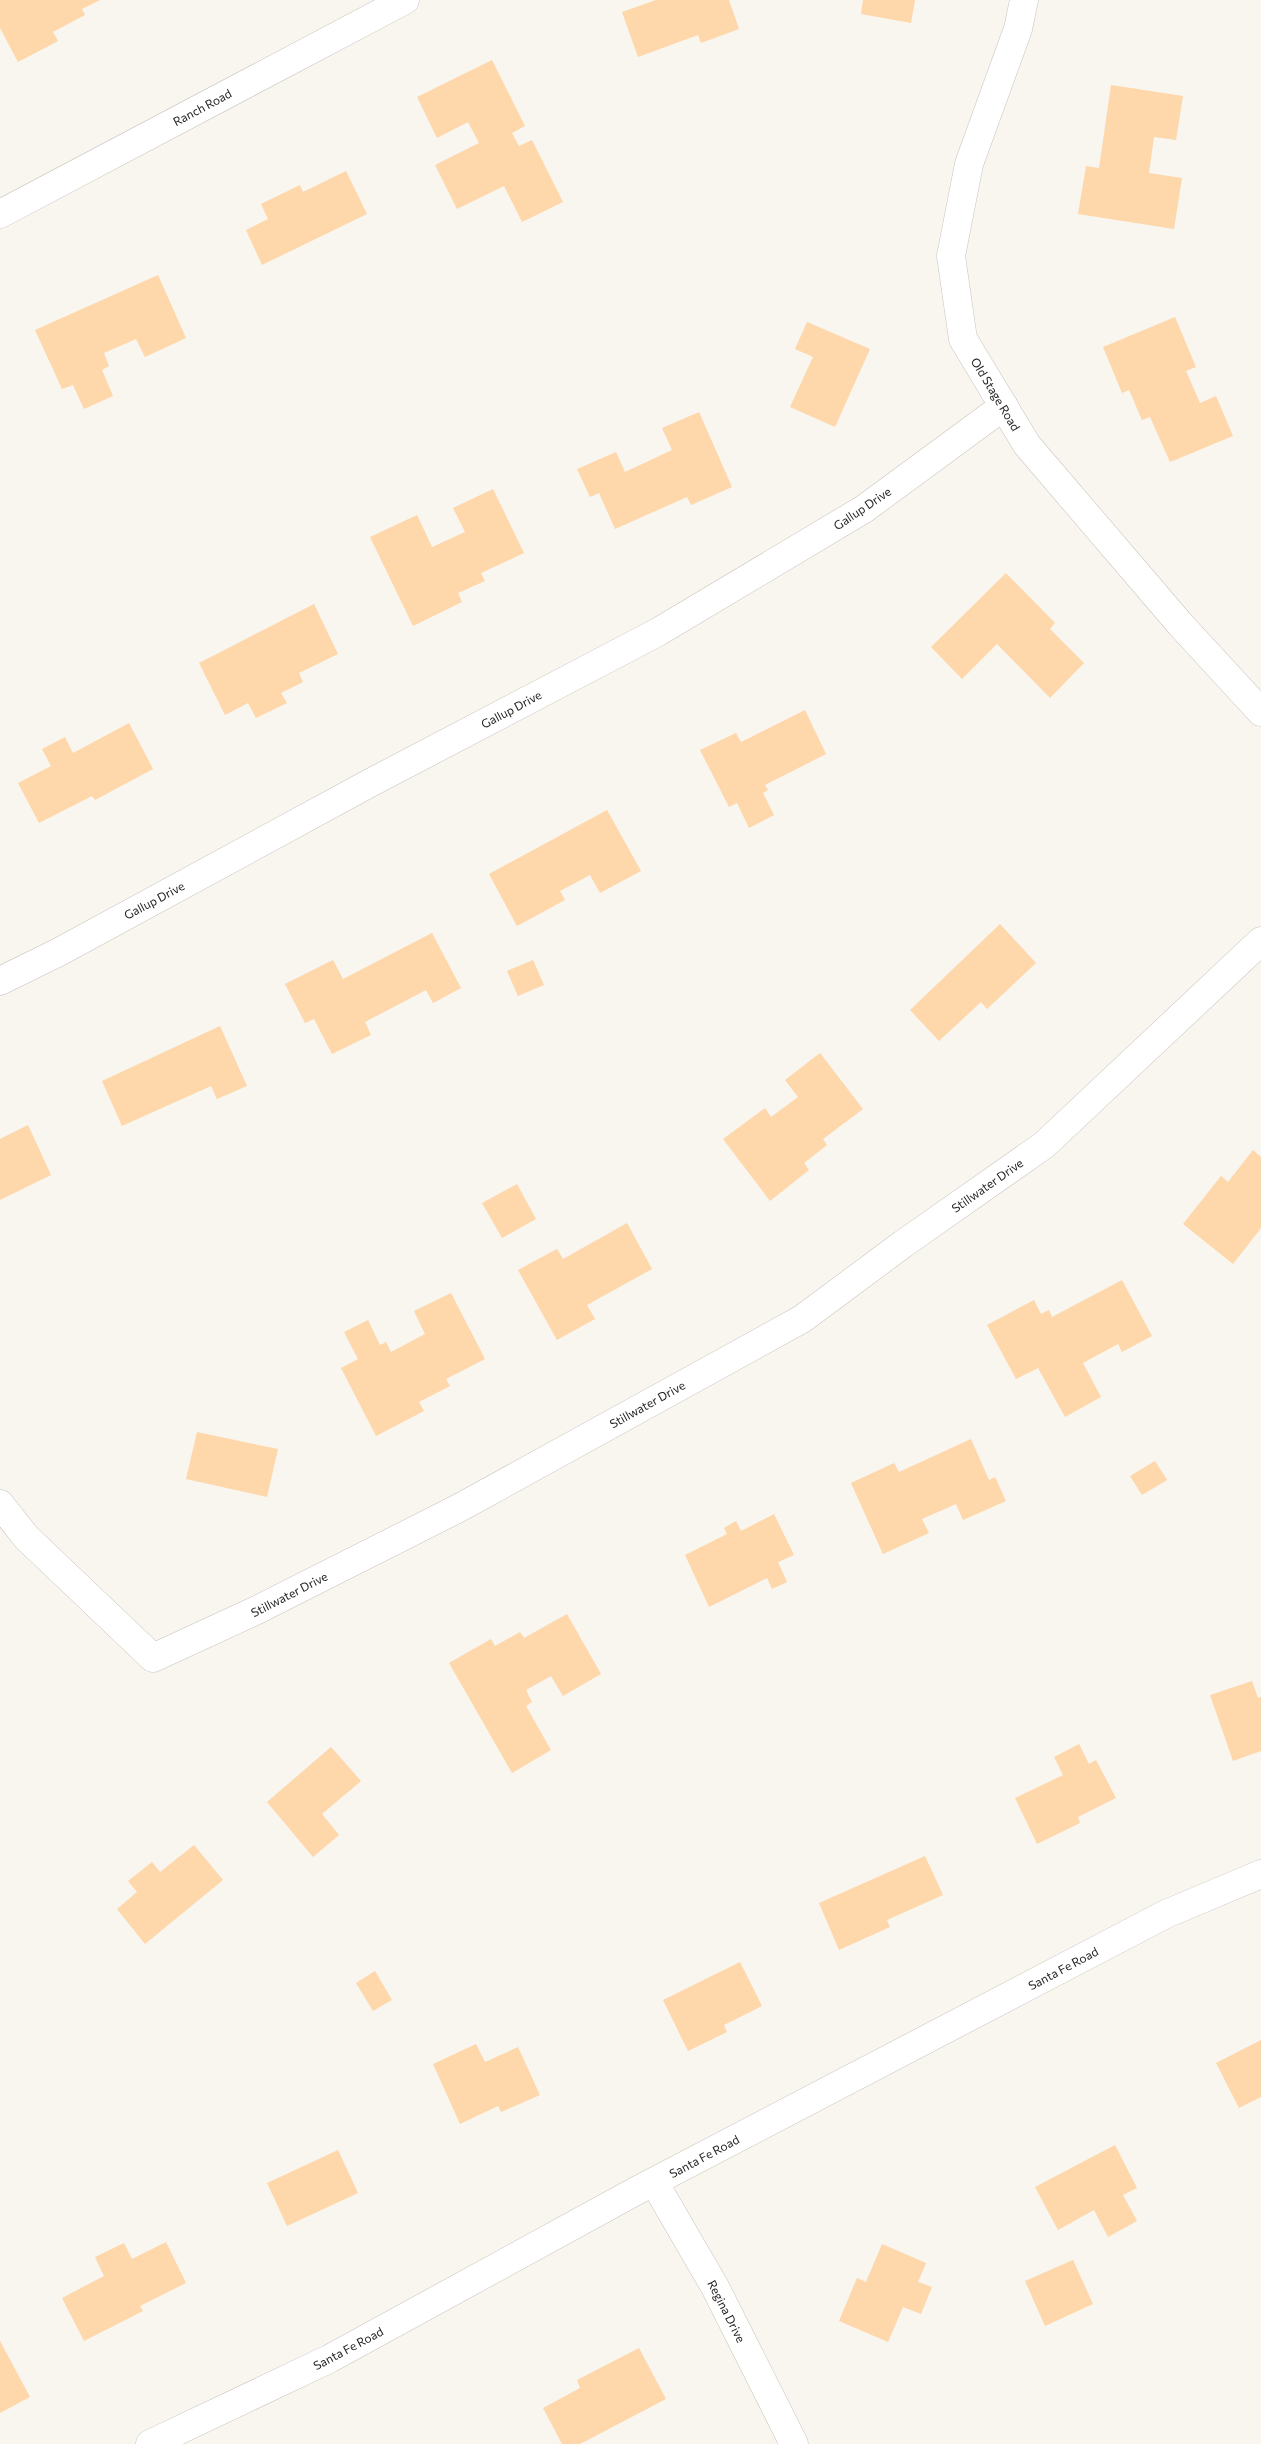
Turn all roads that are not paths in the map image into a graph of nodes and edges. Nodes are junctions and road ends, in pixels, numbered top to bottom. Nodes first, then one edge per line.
1 (405, 0) edge
2 (1024, 0) edge
3 (0, 214) edge
4 (1004, 406) junction
5 (1261, 712) edge
6 (1261, 941) edge
7 (0, 981) edge
8 (0, 1504) edge
9 (1261, 1874) edge
10 (654, 2182) junction
11 (150, 2444) edge
12 (794, 2444) edge

1 - 3 street, Ranch Road
2 - 4 street, Old Stage Road
4 - 5 street, Old Stage Road
4 - 7 street, Gallup Drive
6 - 8 street, Stillwater Drive
9 - 10 street, Santa Fe Road
10 - 11 street, Santa Fe Road
10 - 12 street, Regina Drive

